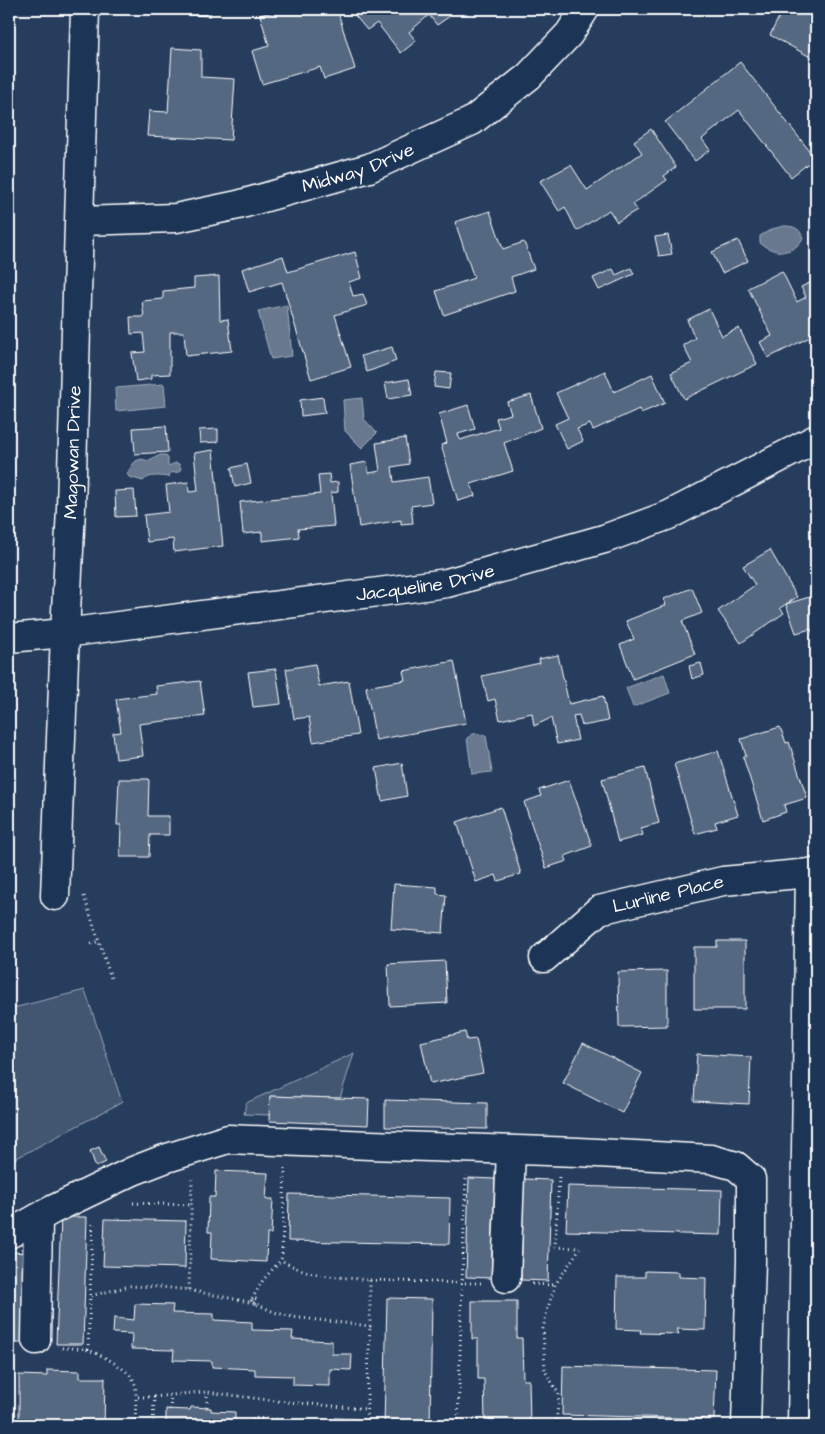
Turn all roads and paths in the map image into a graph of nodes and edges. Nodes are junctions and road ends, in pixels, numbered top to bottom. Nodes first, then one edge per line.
1 (85, 9) edge
2 (585, 9) edge
3 (80, 221) junction
4 (816, 439) edge
5 (65, 633) junction
6 (9, 638) edge
7 (813, 871) edge
8 (55, 896) dead end
9 (84, 896) dead end
10 (99, 940) junction
11 (91, 944) dead end
12 (544, 958) dead end
13 (112, 981) dead end
14 (468, 1148) junction
15 (511, 1150) junction
16 (285, 1166) dead end
17 (559, 1169) dead end
18 (192, 1176) dead end
19 (132, 1202) dead end
20 (191, 1205) junction
21 (93, 1216) dead end
22 (38, 1218) junction
23 (9, 1234) edge
24 (281, 1260) junction
25 (506, 1278) dead end
26 (370, 1280) junction
27 (462, 1282) junction
28 (190, 1290) junction
29 (90, 1296) junction
30 (254, 1303) junction
31 (370, 1326) junction
32 (46, 1344) joint
33 (88, 1350) junction
34 (207, 1392) junction
35 (171, 1396) junction
36 (136, 1397) junction
37 (154, 1397) junction
38 (207, 1407) dead end
39 (366, 1409) junction
40 (170, 1410) dead end
41 (458, 1420) junction
42 (482, 1421) dead end
43 (135, 1425) edge
44 (152, 1425) edge
45 (252, 1425) edge
46 (285, 1425) edge
47 (366, 1425) edge
48 (458, 1425) edge
49 (556, 1425) edge
50 (746, 1425) edge
51 (802, 1425) edge

1 - 3 street, Magowan Drive
2 - 3 street, Midway Drive
3 - 5 street, Magowan Drive
4 - 5 street, Jacqueline Drive
5 - 6 street, Jacqueline Drive
5 - 8 street, Magowan Drive
7 - 12 street, Lurline Place
7 - 51 street
9 - 10 path
10 - 11 path
10 - 13 path
14 - 15 street
14 - 22 street
14 - 27 path
15 - 25 street
15 - 50 street
16 - 24 path
17 - 49 path
18 - 20 path
19 - 20 path
20 - 28 path
21 - 29 path
22 - 23 street
22 - 32 street
24 - 26 path
24 - 30 path
26 - 27 path
26 - 31 path
27 - 41 path
28 - 29 path
28 - 30 path
29 - 33 path
30 - 31 path
31 - 39 path
32 - 33 path
33 - 36 path
34 - 35 path
34 - 38 path
34 - 39 path
35 - 37 path
35 - 40 path
36 - 37 path
36 - 43 path
37 - 44 path
39 - 47 path
41 - 42 path
41 - 48 path
45 - 46 path

